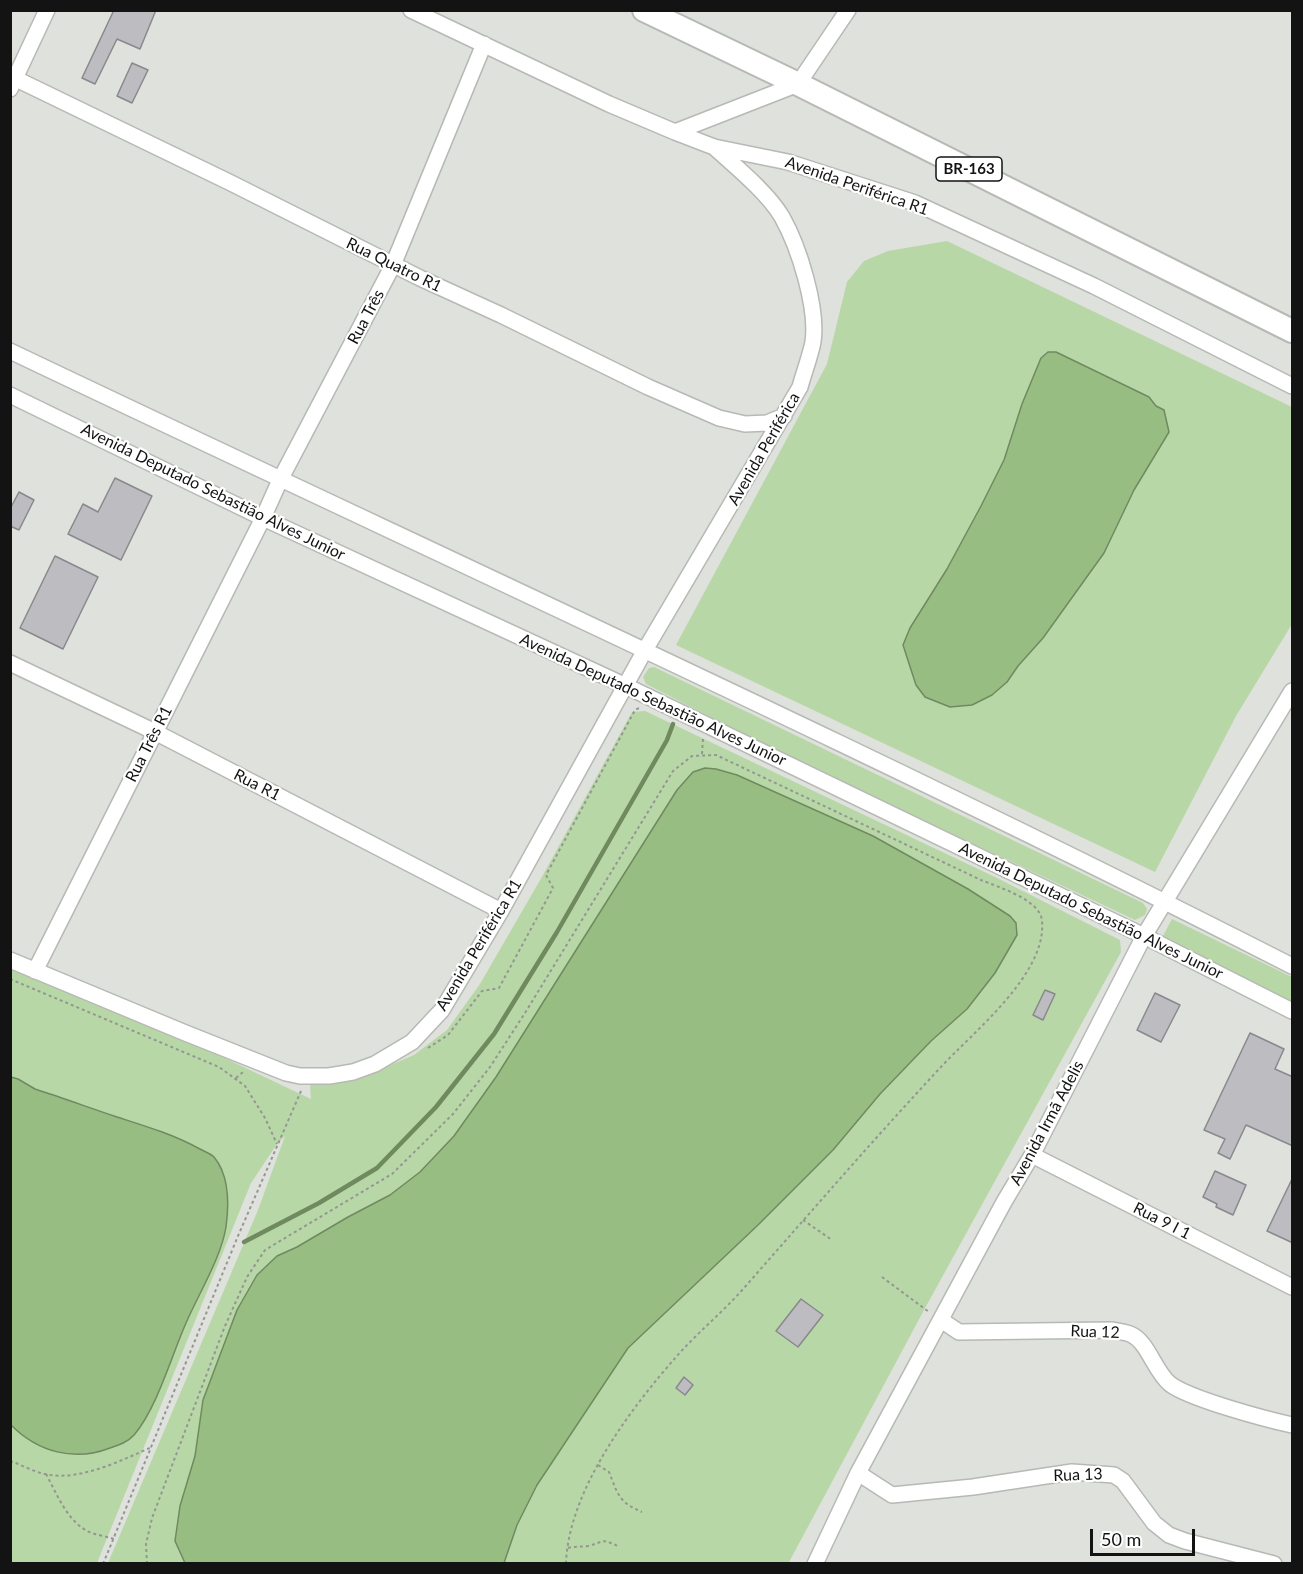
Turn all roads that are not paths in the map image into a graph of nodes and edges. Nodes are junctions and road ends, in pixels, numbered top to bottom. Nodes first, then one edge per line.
1 (47, 10) edge
2 (411, 10) edge
3 (644, 10) edge
4 (848, 10) edge
5 (484, 44) junction
6 (12, 82) edge
7 (798, 84) junction
8 (675, 132) junction
9 (714, 147) junction
10 (393, 265) junction
11 (1293, 331) edge
12 (10, 351) edge
13 (1293, 386) edge
14 (10, 395) edge
15 (784, 416) junction
16 (280, 480) junction
17 (263, 518) junction
18 (645, 650) junction
19 (10, 663) edge
20 (626, 686) junction
21 (1292, 694) edge
22 (155, 732) junction
23 (1164, 901) junction
24 (501, 911) junction
25 (1144, 936) junction
26 (10, 960) edge
27 (1293, 966) edge
28 (35, 971) junction
29 (1293, 1011) edge
30 (1032, 1155) junction
31 (1293, 1287) edge
32 (941, 1320) junction
33 (1293, 1425) edge
34 (858, 1473) junction
35 (815, 1563) edge
36 (1274, 1563) edge

1 - 6 street
2 - 5 street, Avenida Periférica R1
3 - 7 highway, BR-163
4 - 7 street
5 - 8 street, Avenida Periférica R1
5 - 10 street, Rua Três
6 - 10 street, Rua Quatro R1
7 - 8 street
7 - 11 highway, BR-163
8 - 9 street, Avenida Periférica R1
9 - 13 street, Avenida Periférica R1
9 - 15 street, Avenida Periférica
10 - 15 street, Rua Quatro R1
10 - 16 street, Rua Três
12 - 16 street
14 - 17 street, Avenida Deputado Sebastião Alves Junior
15 - 18 street, Avenida Periférica
16 - 17 street, Rua Três
16 - 18 street
17 - 20 street, Avenida Deputado Sebastião Alves Junior
17 - 22 street, Rua Três R1
18 - 20 street, Avenida Periférica
18 - 23 street
19 - 22 street, Rua R1
20 - 24 street, Avenida Periférica R1
20 - 25 street, Avenida Deputado Sebastião Alves Junior
21 - 23 street, Avenida Irmã Adelis
22 - 24 street, Rua R1
22 - 28 street, Rua Três R1
23 - 25 street, Avenida Irmã Adelis
23 - 27 street
24 - 28 street, Avenida Periférica R1
25 - 29 street, Avenida Deputado Sebastião Alves Junior
25 - 30 street, Avenida Irmã Adelis
26 - 28 street, Avenida Periférica R1
30 - 31 street, Rua 9 I 1
30 - 32 street, Avenida Irmã Adelis
32 - 33 street, Rua 12
32 - 34 street, Avenida Irmã Adelis
34 - 35 street, Avenida Irmã Adelis
34 - 36 street, Rua 13

